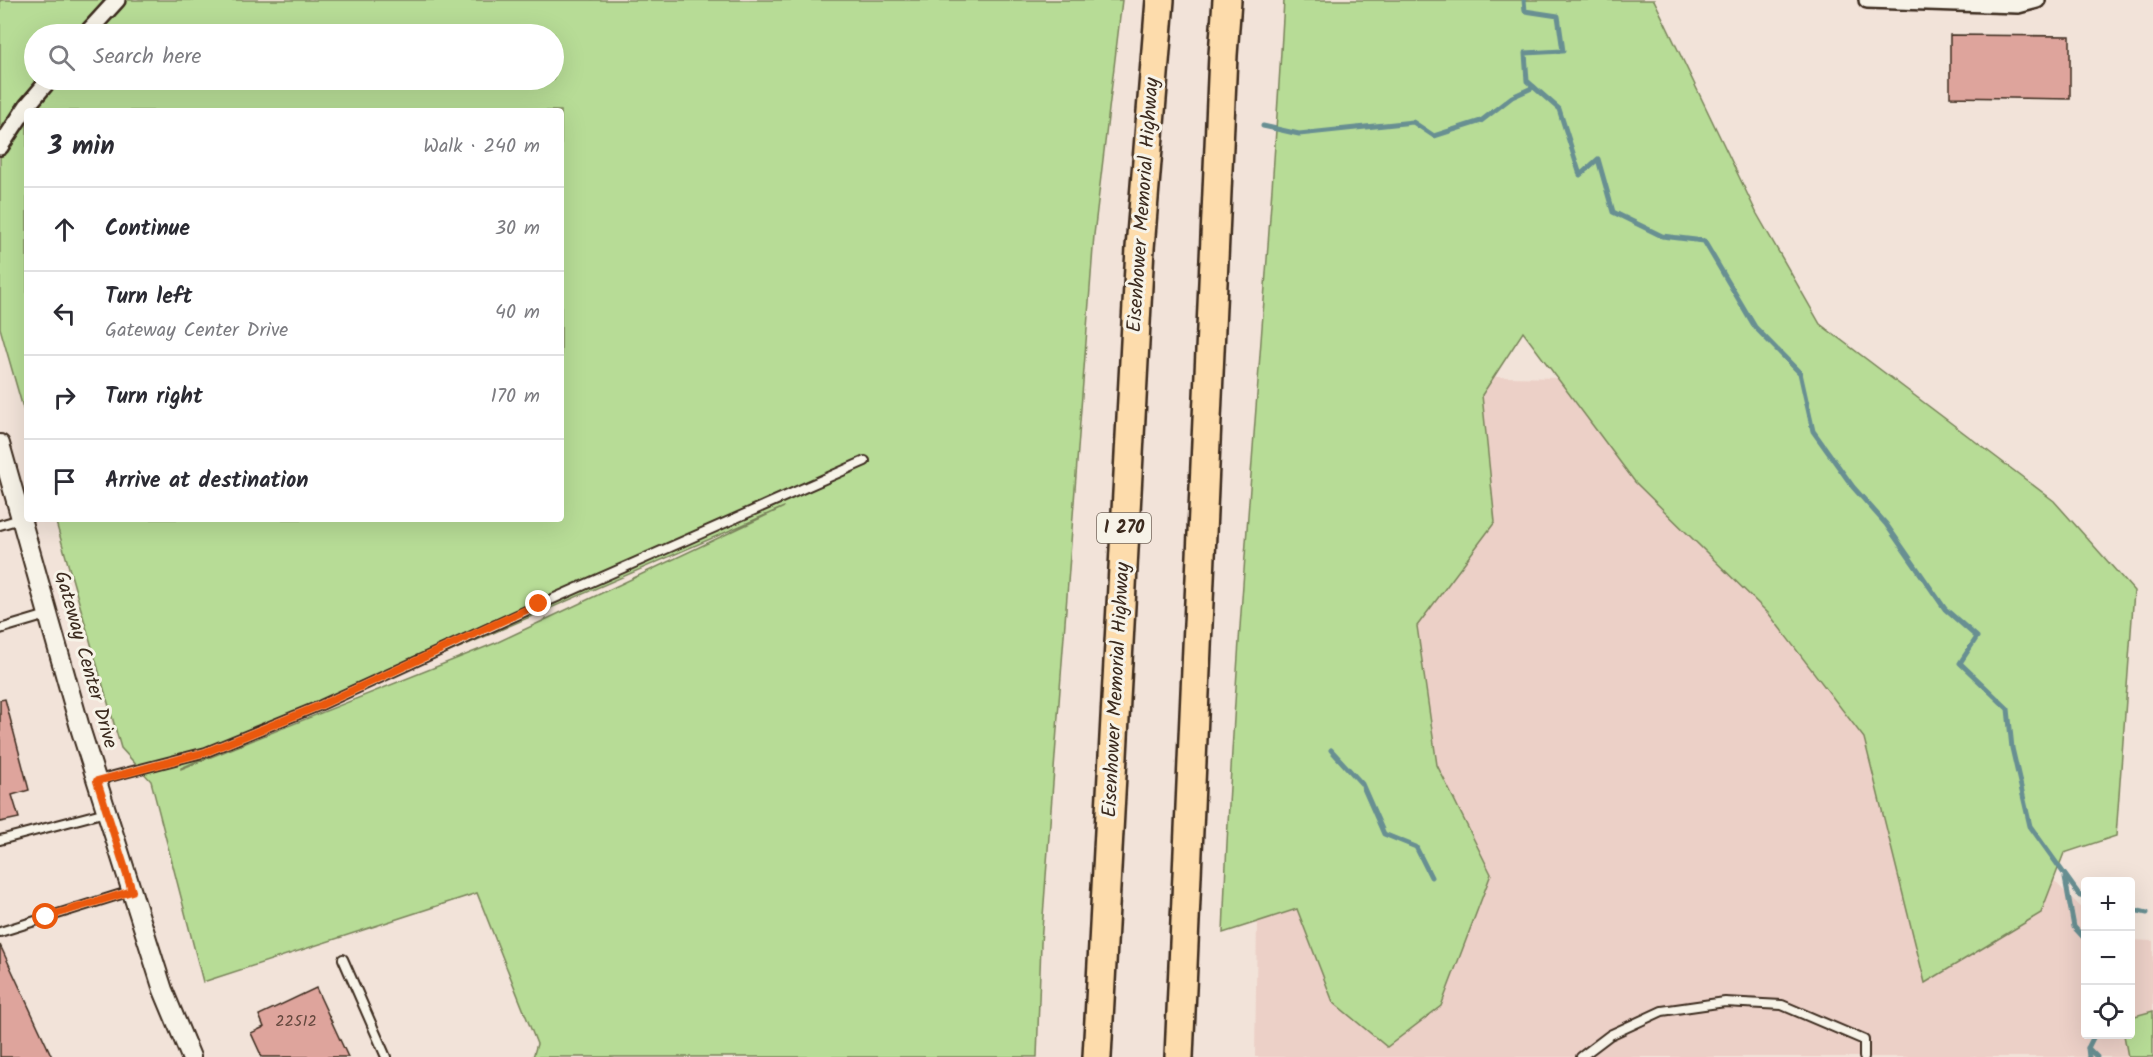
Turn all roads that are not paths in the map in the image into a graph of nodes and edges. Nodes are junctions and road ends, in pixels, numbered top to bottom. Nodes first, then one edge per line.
1 (117, 0) edge
2 (1160, 0) edge
3 (1227, 0) edge
4 (1867, 0) edge
5 (2037, 0) edge
6 (95, 24) edge
7 (41, 90) edge
8 (26, 108) edge
9 (24, 111) edge
10 (0, 147) edge
11 (0, 444) edge
12 (865, 461) dead end
13 (22, 519) junction
14 (0, 525) edge
15 (48, 615) junction
16 (0, 629) edge
17 (97, 781) junction
18 (107, 812) junction
19 (0, 840) edge
20 (132, 891) junction
21 (0, 932) edge
22 (343, 959) dead end
23 (191, 1057) edge
24 (386, 1057) edge
25 (1097, 1057) edge
26 (1179, 1057) edge
27 (1581, 1057) edge
28 (1864, 1057) edge

1 - 6 street
2 - 25 highway, Eisenhower Memorial Highway / I 270
3 - 26 highway
4 - 5 street
7 - 8 street
9 - 10 street
11 - 13 street, Gateway Center Drive
12 - 17 lane
13 - 14 lane
13 - 15 street, Gateway Center Drive
15 - 16 lane
15 - 17 street, Gateway Center Drive
17 - 18 street, Gateway Center Drive
18 - 19 lane
18 - 20 street, Gateway Center Drive
20 - 21 lane
20 - 23 street, Gateway Center Drive
22 - 24 lane
27 - 28 lane

